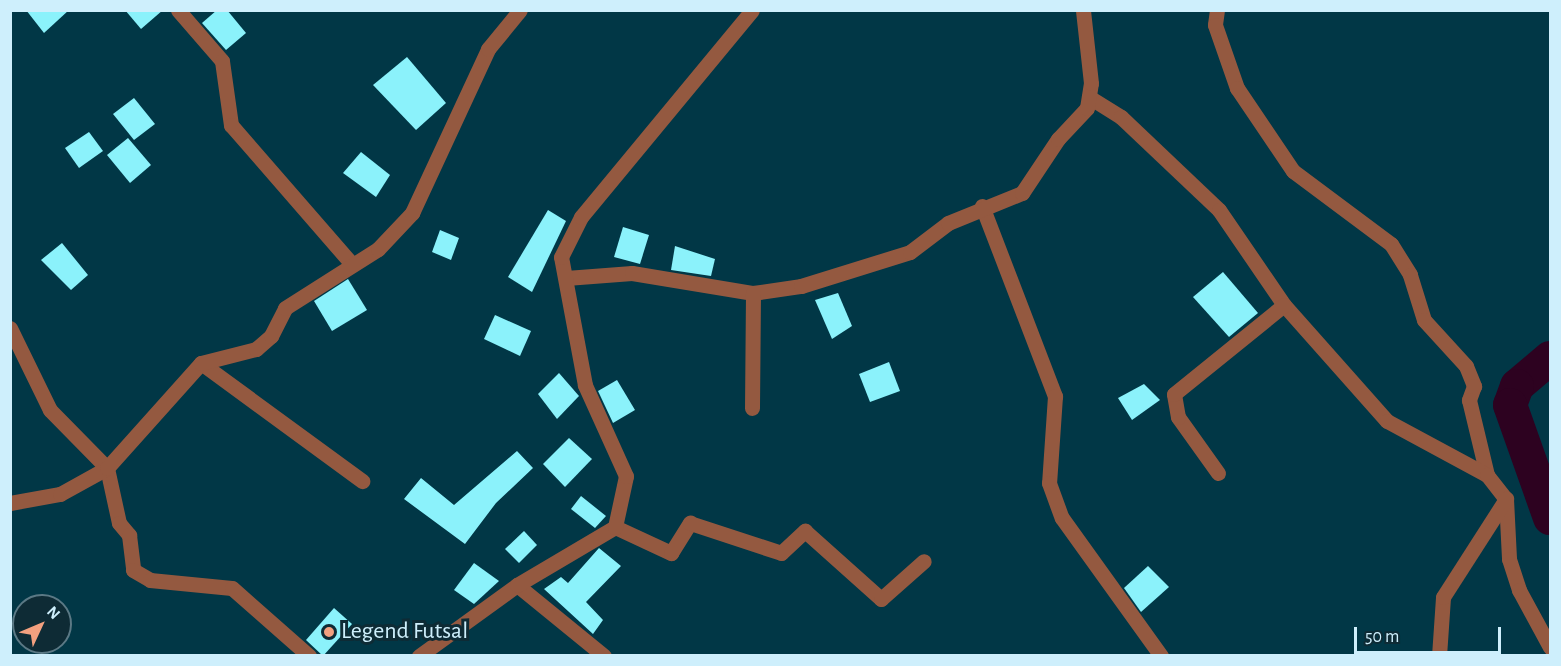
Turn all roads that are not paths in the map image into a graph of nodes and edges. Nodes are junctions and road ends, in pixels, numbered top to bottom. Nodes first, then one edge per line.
1 (178, 10) edge
2 (520, 10) edge
3 (752, 10) edge
4 (1083, 10) edge
5 (1217, 10) edge
6 (1089, 97) junction
7 (982, 206) junction
8 (352, 264) junction
9 (566, 278) junction
10 (753, 292) junction
11 (1284, 305) junction
12 (10, 327) edge
13 (201, 363) junction
14 (752, 408) dead end
15 (107, 468) junction
16 (1218, 473) dead end
17 (1487, 474) junction
18 (362, 481) dead end
19 (1506, 499) junction
20 (10, 503) edge
21 (615, 527) junction
22 (924, 561) dead end
23 (517, 585) junction
24 (1551, 647) edge
25 (309, 656) edge
26 (419, 656) edge
27 (604, 656) edge
28 (1161, 656) edge
29 (1438, 656) edge

1 - 8 street
2 - 8 street
3 - 9 street
4 - 6 street
5 - 17 street
6 - 7 street
6 - 11 street
7 - 10 street
7 - 28 street
8 - 13 street
9 - 10 street
9 - 21 street
10 - 14 street
11 - 16 street
11 - 17 street
12 - 15 street
13 - 15 street
13 - 18 street
15 - 20 street
15 - 25 street
17 - 19 street
19 - 24 street
19 - 29 street
21 - 22 street
21 - 23 street
23 - 26 street
23 - 27 street

